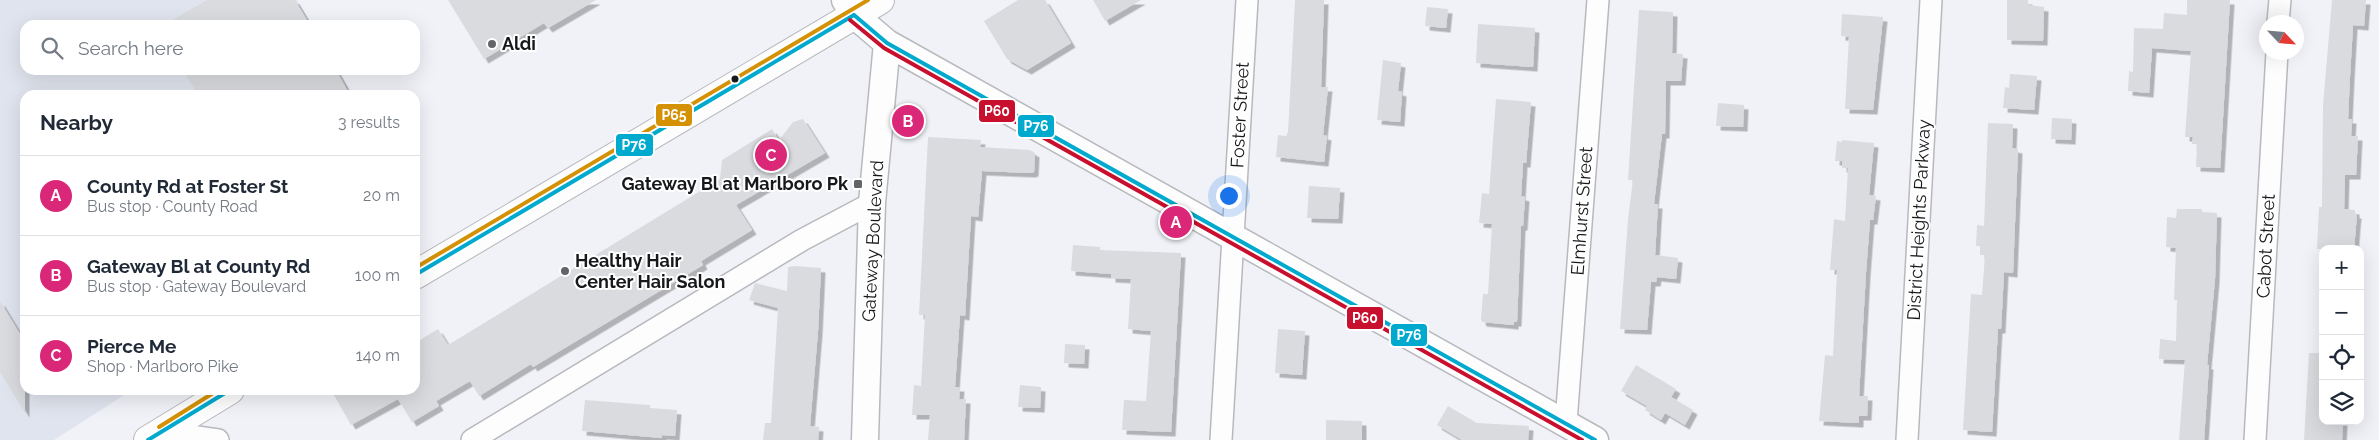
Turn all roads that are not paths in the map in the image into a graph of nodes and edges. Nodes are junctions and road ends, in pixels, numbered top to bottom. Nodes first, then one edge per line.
1 (880, 0) edge
2 (1247, 0) edge
3 (1598, 0) edge
4 (1931, 0) edge
5 (2280, 0) edge
6 (850, 8) edge
7 (2279, 15) edge
8 (887, 43) junction
9 (2277, 60) edge
10 (872, 203) junction
11 (1233, 236) junction
12 (420, 272) edge
13 (222, 395) edge
14 (1566, 422) junction
15 (157, 437) edge
16 (218, 440) edge
17 (472, 440) edge
18 (865, 440) edge
19 (1220, 440) edge
20 (1596, 440) edge
21 (1907, 440) edge
22 (2255, 440) edge

1 - 6 main road
2 - 11 street, Foster Street
3 - 14 street, Elmhurst Street
4 - 21 street, District Heights Parkway
5 - 7 street
6 - 8 street
6 - 12 main road
8 - 10 street, Gateway Boulevard
8 - 11 street
9 - 22 street, Cabot Street
10 - 17 street
10 - 18 street, Gateway Boulevard
11 - 14 street
11 - 19 street, Foster Street
13 - 15 main road
14 - 20 street
15 - 16 street

